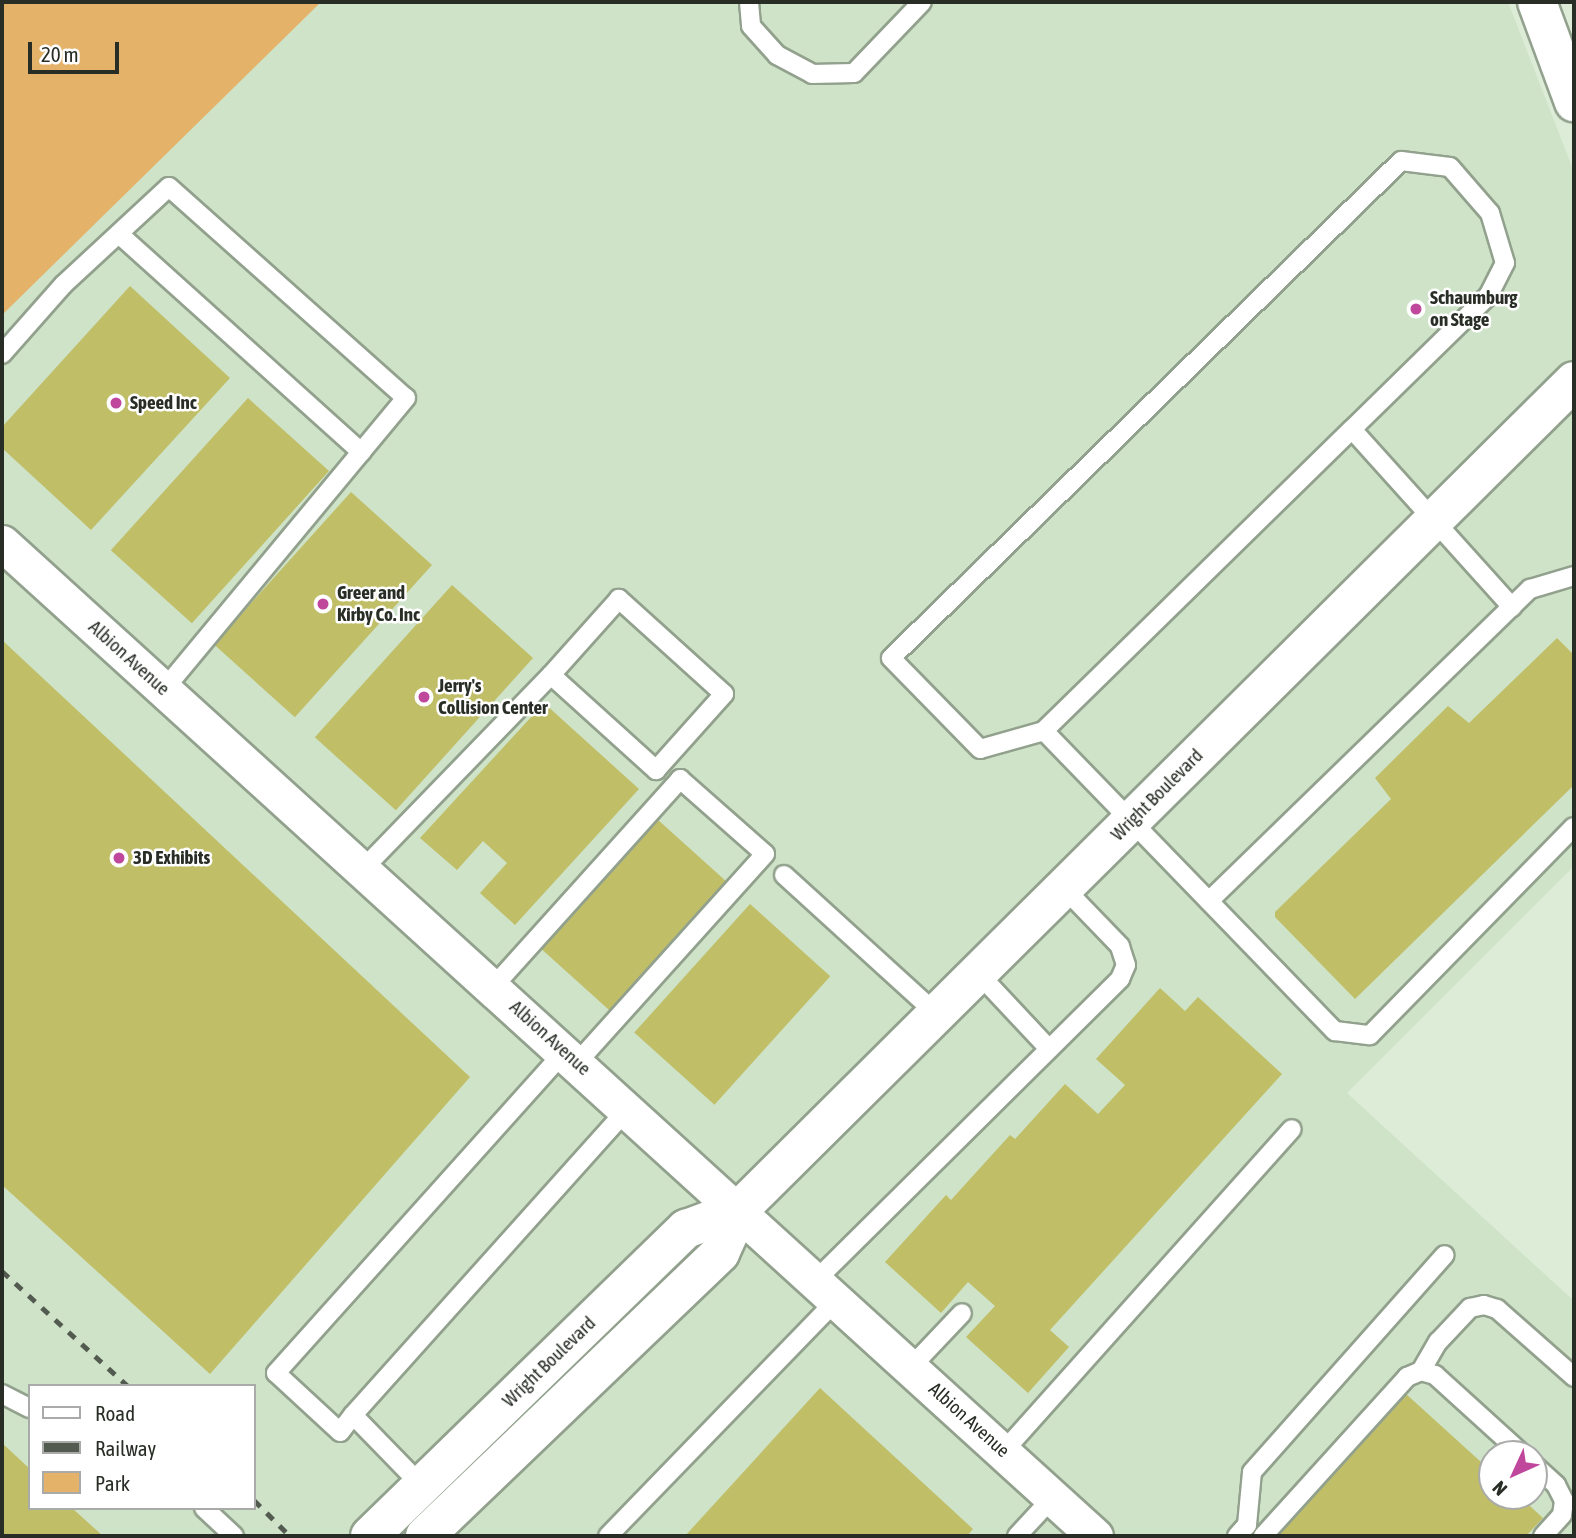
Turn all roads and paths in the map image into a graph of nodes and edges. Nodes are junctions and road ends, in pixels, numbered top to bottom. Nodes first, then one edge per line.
1 (749, 2) edge
2 (922, 2) edge
3 (1537, 2) edge
4 (1574, 102) edge
5 (119, 234) junction
6 (2, 354) edge
7 (1574, 381) edge
8 (1353, 429) junction
9 (361, 452) junction
10 (1433, 520) junction
11 (2, 543) edge
12 (1574, 576) edge
13 (1512, 607) junction
14 (551, 675) junction
15 (164, 689) junction
16 (1044, 731) junction
17 (1131, 821) junction
18 (1574, 827) edge
19 (363, 869) junction
20 (784, 875) dead end
21 (1064, 888) junction
22 (1209, 901) junction
23 (978, 973) junction
24 (493, 986) junction
25 (937, 1014) junction
26 (1049, 1049) junction
27 (571, 1057) junction
28 (628, 1108) junction
29 (1292, 1129) dead end
30 (740, 1209) junction
31 (1445, 1255) dead end
32 (827, 1290) junction
33 (962, 1313) dead end
34 (911, 1367) junction
35 (1421, 1371) junction
36 (1574, 1377) edge
37 (2, 1394) edge
38 (28, 1407) edge
39 (353, 1415) junction
40 (1507, 1440) edge
41 (1003, 1452) junction
42 (1548, 1478) edge
43 (422, 1486) junction
44 (1569, 1496) edge
45 (1053, 1497) junction
46 (206, 1510) edge
47 (234, 1536) edge
48 (370, 1536) edge
49 (425, 1536) edge
50 (608, 1536) edge
51 (1017, 1536) edge
52 (1095, 1536) edge
53 (1237, 1536) edge
54 (1263, 1536) edge
55 (1543, 1536) edge

1 - 2 lane
3 - 4 street
5 - 6 lane
5 - 9 lane
5 - 9 lane
7 - 10 street, Wright Boulevard
8 - 10 lane
8 - 16 lane
8 - 16 lane
9 - 15 lane
10 - 13 lane
10 - 17 street, Wright Boulevard
11 - 15 street, Albion Avenue
12 - 13 lane
13 - 22 lane
14 - 14 lane
14 - 19 lane
15 - 19 street, Albion Avenue
16 - 17 lane
17 - 21 street, Wright Boulevard
17 - 22 lane
18 - 22 lane
19 - 24 street, Albion Avenue
20 - 25 lane
21 - 23 street, Wright Boulevard
21 - 26 lane
23 - 25 street, Wright Boulevard
23 - 26 lane
24 - 27 street, Albion Avenue
24 - 27 lane
25 - 30 street, Wright Boulevard
26 - 32 lane
27 - 28 street, Albion Avenue
27 - 39 lane
28 - 30 street, Albion Avenue
28 - 39 lane
29 - 41 lane
30 - 32 street, Albion Avenue
30 - 43 street, Wright Boulevard
30 - 49 street, Wright Boulevard
31 - 53 lane
32 - 34 street, Albion Avenue
32 - 50 lane
33 - 34 lane
34 - 41 street, Albion Avenue
35 - 36 lane
35 - 40 lane
35 - 54 lane
37 - 38 lane
39 - 43 lane
41 - 45 street, Albion Avenue
42 - 44 lane
43 - 48 street, Wright Boulevard
44 - 55 lane
45 - 51 lane
45 - 52 street, Albion Avenue
46 - 47 lane

